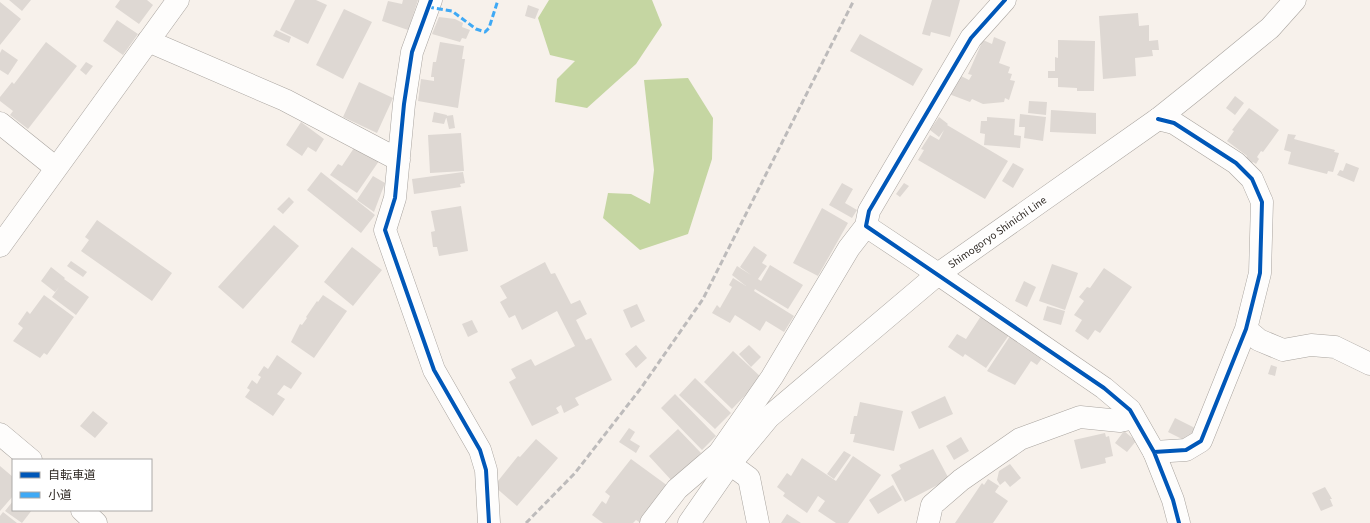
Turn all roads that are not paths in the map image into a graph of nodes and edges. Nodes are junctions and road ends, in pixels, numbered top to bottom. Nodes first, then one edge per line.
1 (178, 0) edge
2 (431, 0) edge
3 (981, 0) edge
4 (1005, 0) edge
5 (1295, 0) edge
6 (971, 38) junction
7 (148, 40) junction
8 (1158, 119) junction
9 (0, 122) edge
10 (398, 160) junction
11 (56, 168) junction
12 (866, 226) junction
13 (0, 246) edge
14 (938, 274) junction
15 (1246, 329) junction
16 (1370, 364) edge
17 (1134, 418) junction
18 (0, 434) edge
19 (1154, 452) junction
20 (724, 458) junction
21 (30, 459) edge
22 (83, 511) edge
23 (96, 523) edge
24 (489, 523) edge
25 (651, 523) edge
26 (689, 523) edge
27 (758, 523) edge
28 (928, 523) edge
29 (1179, 523) edge

1 - 7 street
2 - 10 street
3 - 6 street
4 - 6 street
5 - 8 street, Shimogoryo Shinichi Line
6 - 12 street
7 - 10 street
7 - 11 street
8 - 14 street, Shimogoryo Shinichi Line
8 - 15 street
9 - 11 street
10 - 24 street
11 - 13 street
12 - 14 street
12 - 20 street
14 - 17 street
14 - 20 street, Shimogoryo Shinichi Line
15 - 16 street
15 - 19 street
17 - 19 street
17 - 28 street
18 - 21 street
19 - 29 street
20 - 25 street
20 - 26 street, Shimogoryo Shinichi Line
20 - 27 street
22 - 23 street

